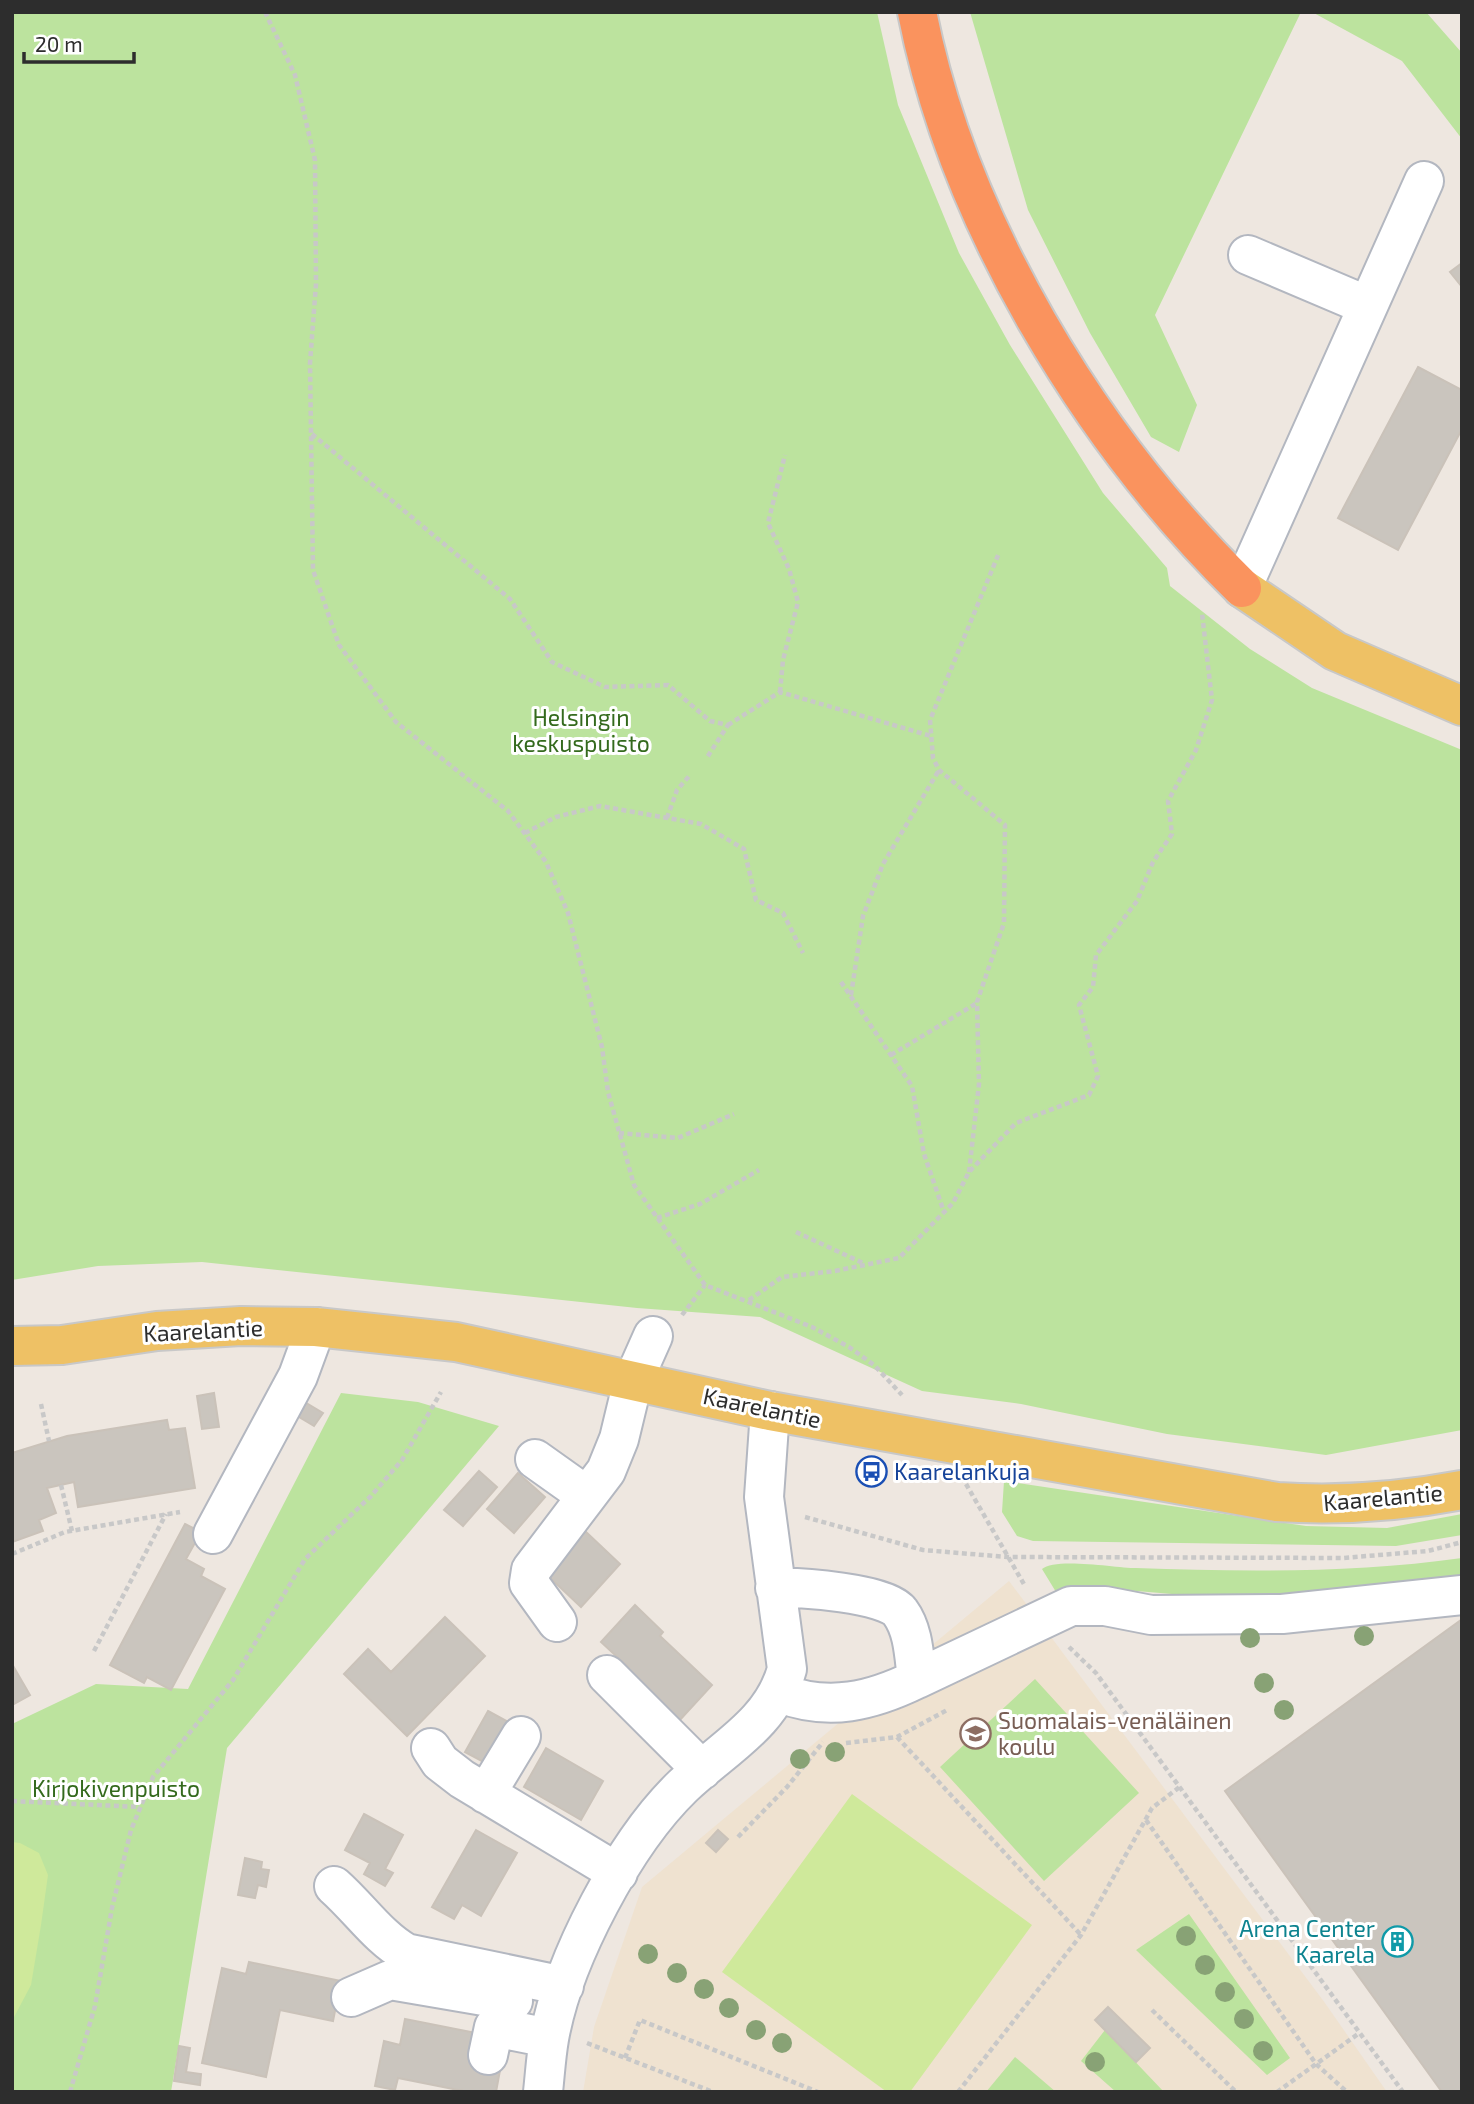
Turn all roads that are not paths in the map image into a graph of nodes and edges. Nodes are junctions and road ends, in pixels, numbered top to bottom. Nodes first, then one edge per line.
1 (918, 12) edge
2 (1424, 181) dead end
3 (1248, 255) dead end
4 (1368, 306) junction
5 (1242, 588) junction
6 (1462, 706) edge
7 (316, 1327) junction
8 (653, 1336) dead end
9 (62, 1345) junction
10 (12, 1346) edge
11 (12, 1366) edge
12 (633, 1381) junction
13 (770, 1411) junction
14 (535, 1459) dead end
15 (578, 1489) junction
16 (1462, 1490) edge
17 (221, 1518) road end
18 (511, 1551) dead end
19 (775, 1588) junction
20 (1462, 1595) edge
21 (557, 1622) dead end
22 (607, 1675) dead end
23 (917, 1679) junction
24 (780, 1693) junction
25 (521, 1736) dead end
26 (430, 1748) dead end
27 (702, 1770) junction
28 (486, 1794) junction
29 (618, 1873) junction
30 (334, 1886) dead end
31 (352, 1997) dead end
32 (562, 2018) junction
33 (488, 2055) dead end
34 (543, 2092) edge

1 - 5 highway
2 - 4 street
3 - 4 street
4 - 5 street
5 - 6 main road
7 - 9 main road, Kaarelantie
7 - 12 main road, Kaarelantie
7 - 17 street
8 - 12 street
9 - 10 main road, Kaarelantie
9 - 11 main road, Kaarelantie
12 - 13 main road, Kaarelantie
12 - 15 street
13 - 16 main road, Kaarelantie
13 - 19 street
14 - 15 street
15 - 18 street
15 - 21 street
19 - 23 street
19 - 24 street
20 - 23 street
22 - 27 street
23 - 24 street
24 - 27 street
25 - 28 street
26 - 28 street
27 - 29 street
28 - 29 street
29 - 32 street
30 - 32 street
31 - 32 street
32 - 33 street
32 - 34 street

